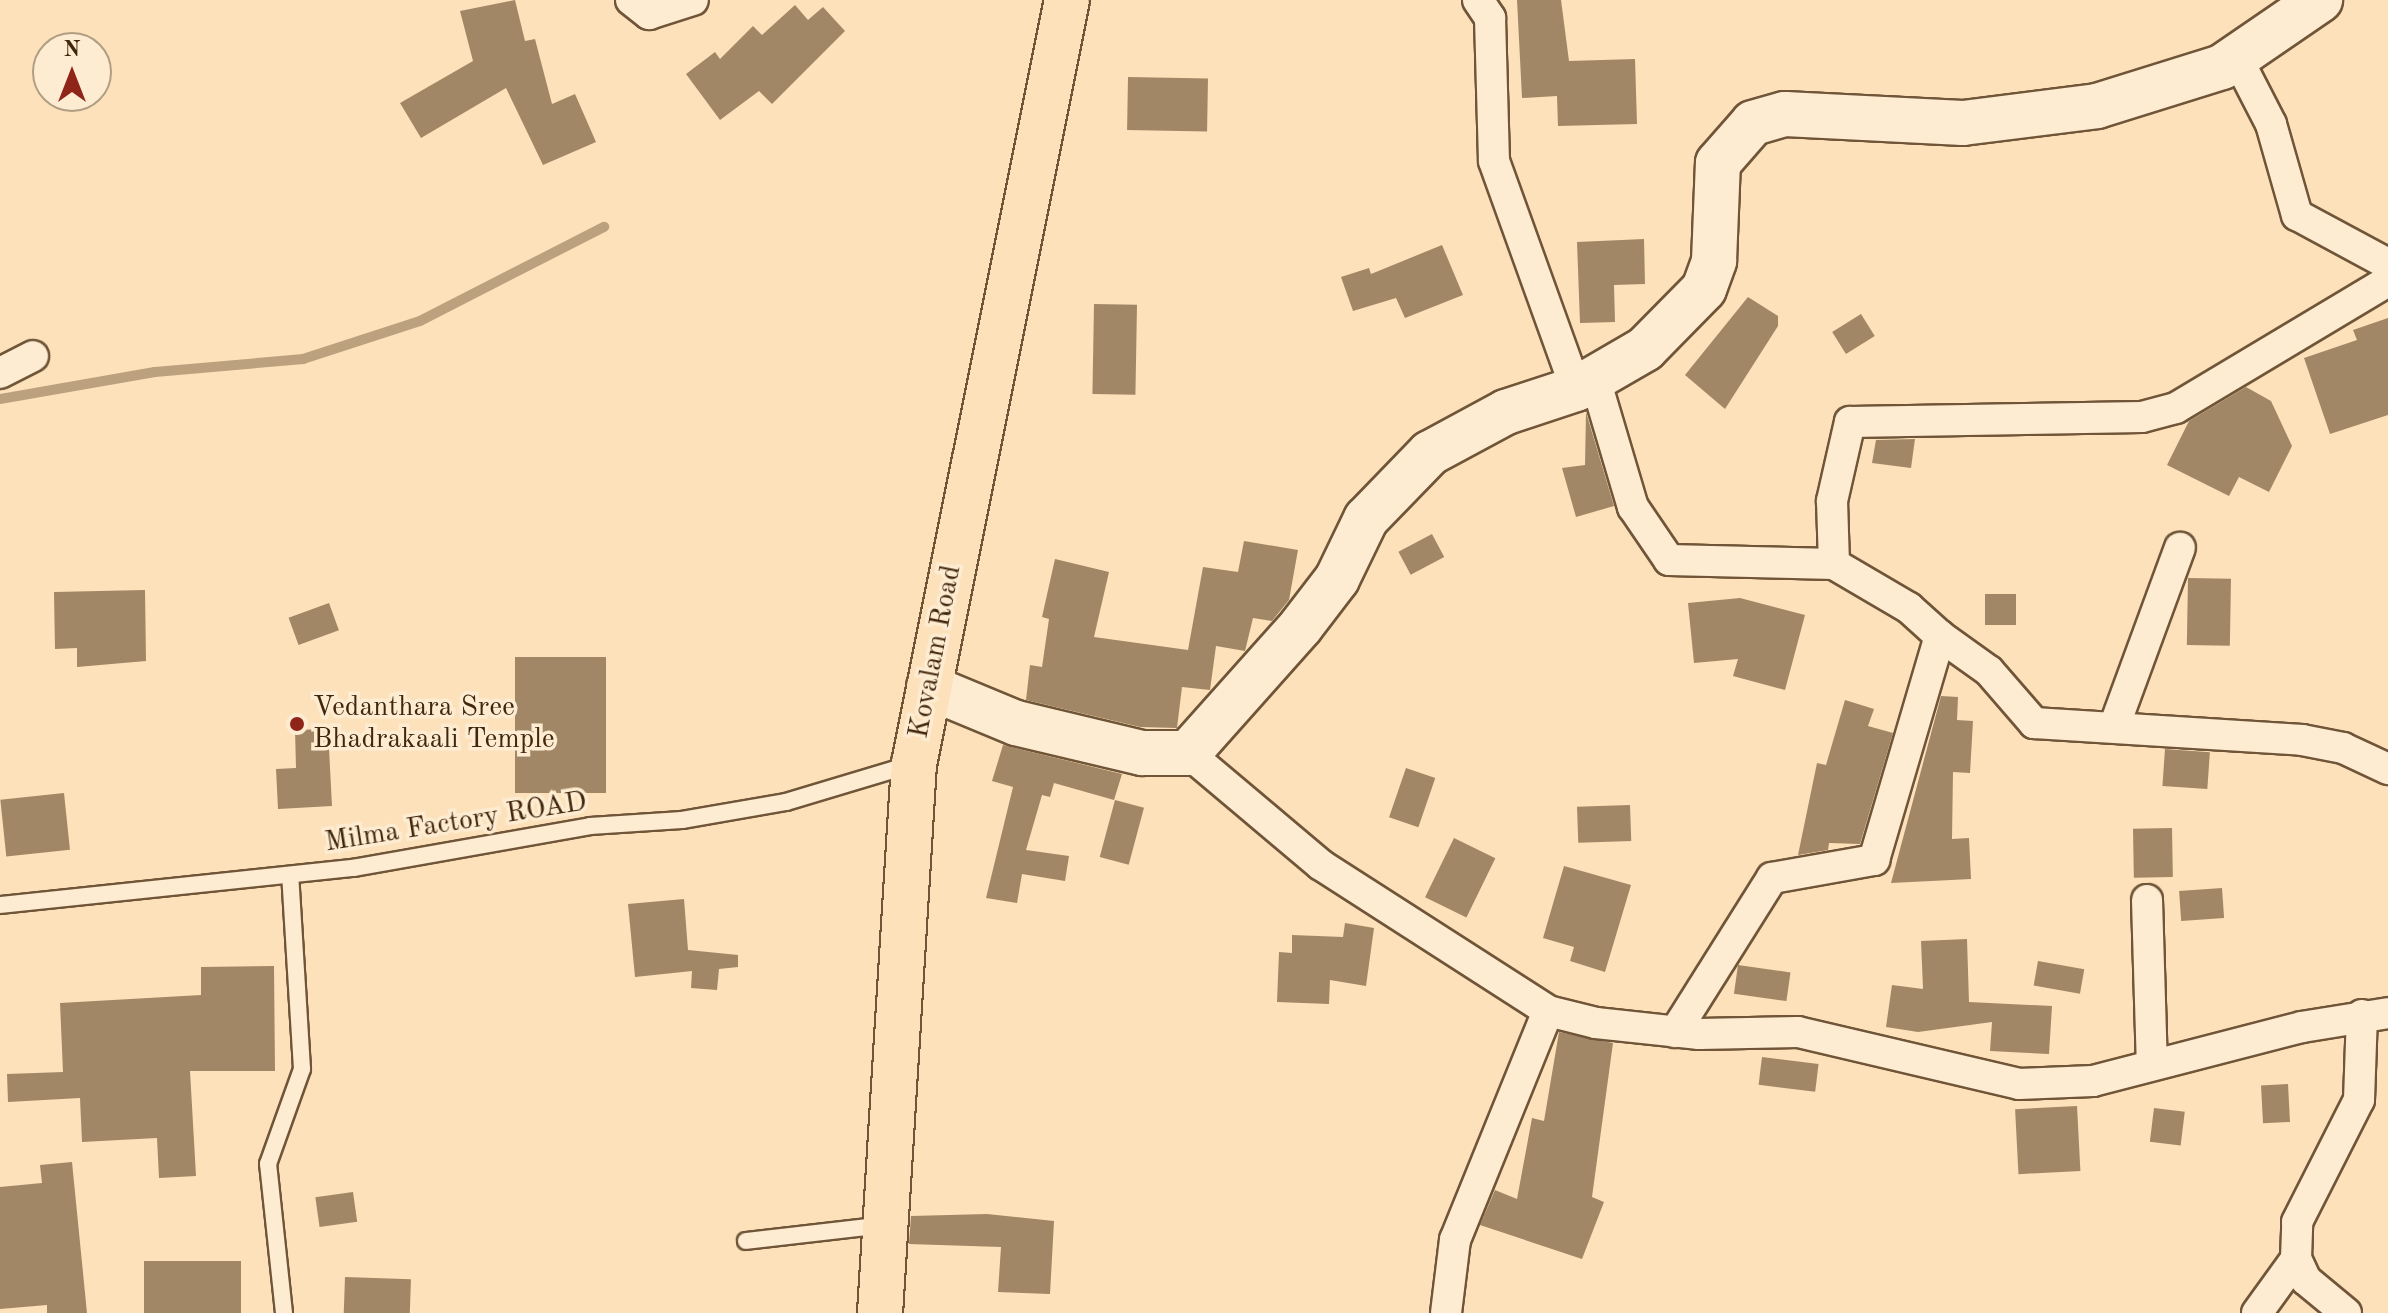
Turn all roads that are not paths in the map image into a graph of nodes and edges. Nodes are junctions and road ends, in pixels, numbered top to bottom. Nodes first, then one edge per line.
1 (631, 0) edge
2 (693, 0) edge
3 (1067, 0) edge
4 (1478, 0) edge
5 (2320, 0) edge
6 (2237, 58) junction
7 (2388, 264) edge
8 (2388, 281) edge
9 (33, 356) dead end
10 (0, 373) edge
11 (1585, 384) junction
12 (2180, 548) dead end
13 (1834, 564) junction
14 (1940, 636) junction
15 (929, 687) junction
16 (2114, 727) junction
17 (1188, 753) junction
18 (914, 764) junction
19 (2388, 769) edge
20 (290, 875) junction
21 (2147, 900) dead end
22 (0, 905) edge
23 (1548, 1011) junction
24 (2375, 1014) edge
25 (1675, 1032) junction
26 (2152, 1065) junction
27 (886, 1224) junction
28 (746, 1241) dead end
29 (2296, 1259) junction
30 (284, 1313) edge
31 (880, 1313) edge
32 (1446, 1313) edge
33 (2257, 1313) edge
34 (2346, 1313) edge

1 - 2 street
3 - 15 main road, Kovalam Road
4 - 11 street
5 - 6 main road
6 - 7 street
6 - 11 main road
8 - 13 street
9 - 10 street
11 - 13 street
11 - 17 main road
12 - 16 street
13 - 14 street
14 - 16 street
14 - 25 street
15 - 17 main road
15 - 18 main road, Kovalam Road
16 - 19 street
17 - 23 street
18 - 20 lane, Milma Factory ROAD
18 - 27 main road, Kovalam Road
20 - 22 lane, Milma Factory ROAD
20 - 30 lane
21 - 26 street
23 - 25 street
23 - 32 street
24 - 26 street
24 - 29 street
25 - 26 street
27 - 28 lane
27 - 31 main road, Kovalam Road
29 - 33 street
29 - 34 street

